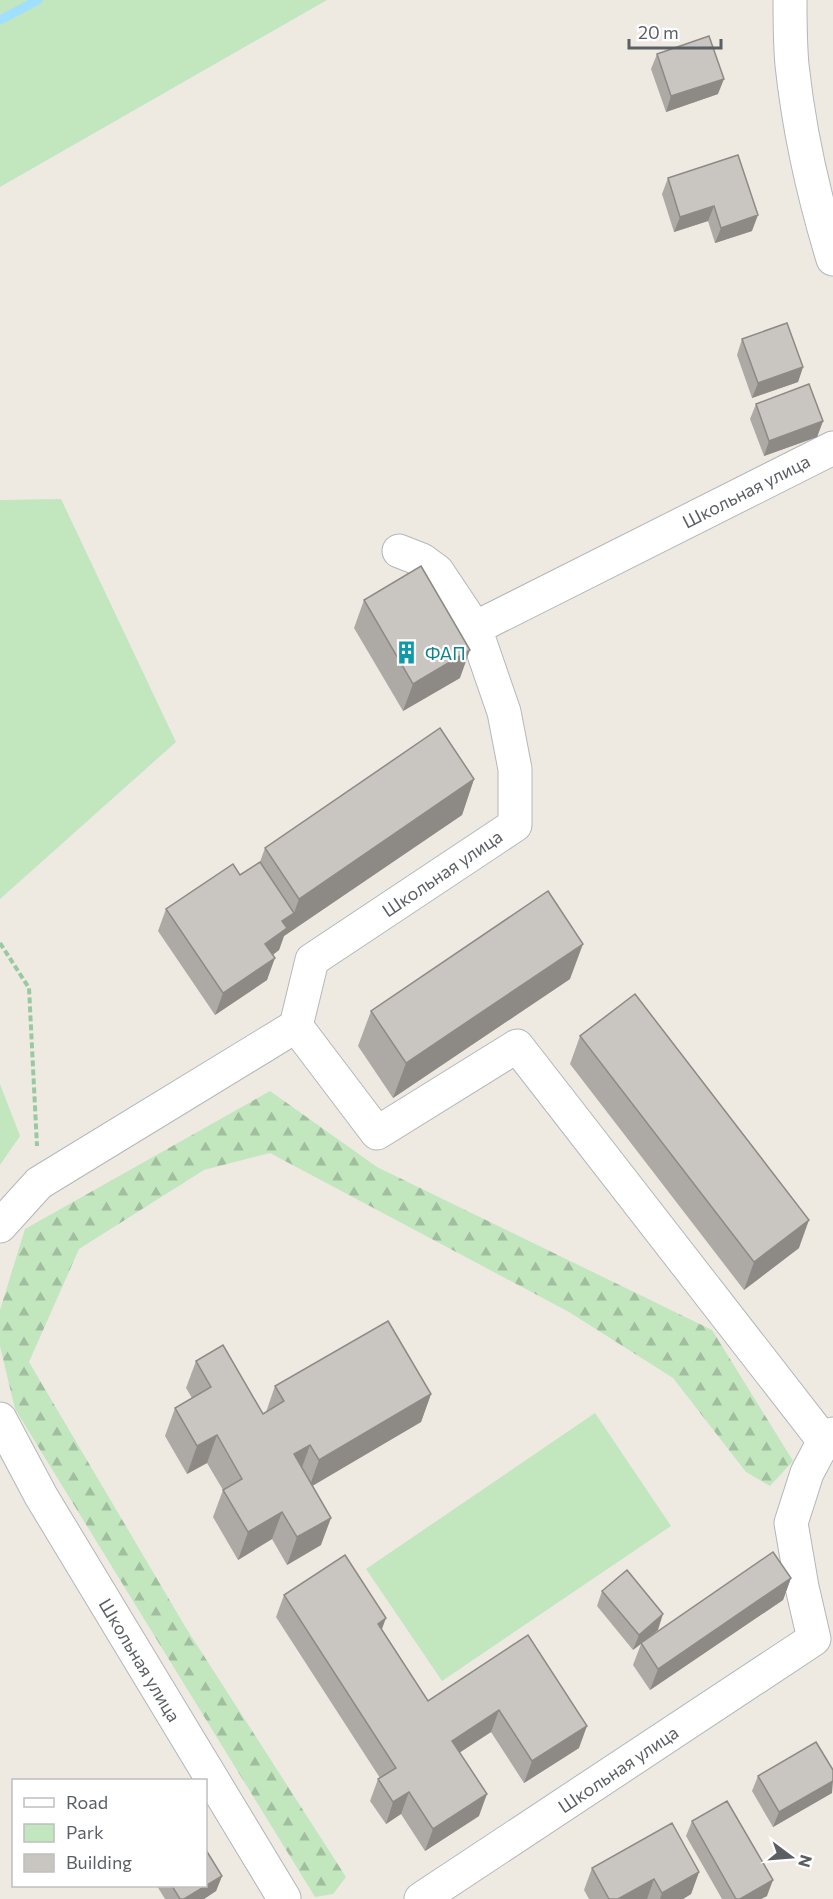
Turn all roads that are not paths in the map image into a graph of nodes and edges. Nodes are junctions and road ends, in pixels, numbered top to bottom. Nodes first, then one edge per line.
1 (790, 0) edge
2 (833, 259) edge
3 (833, 448) edge
4 (399, 551) dead end
5 (475, 628) junction
6 (296, 1026) junction
7 (0, 1226) edge
8 (0, 1419) edge
9 (828, 1437) edge
10 (284, 1899) edge
11 (422, 1899) edge

1 - 2 street
3 - 5 street, Школьная улица
4 - 5 street
5 - 6 street, Школьная улица
6 - 7 street
6 - 9 street
8 - 10 street, Школьная улица
9 - 11 street, Школьная улица

